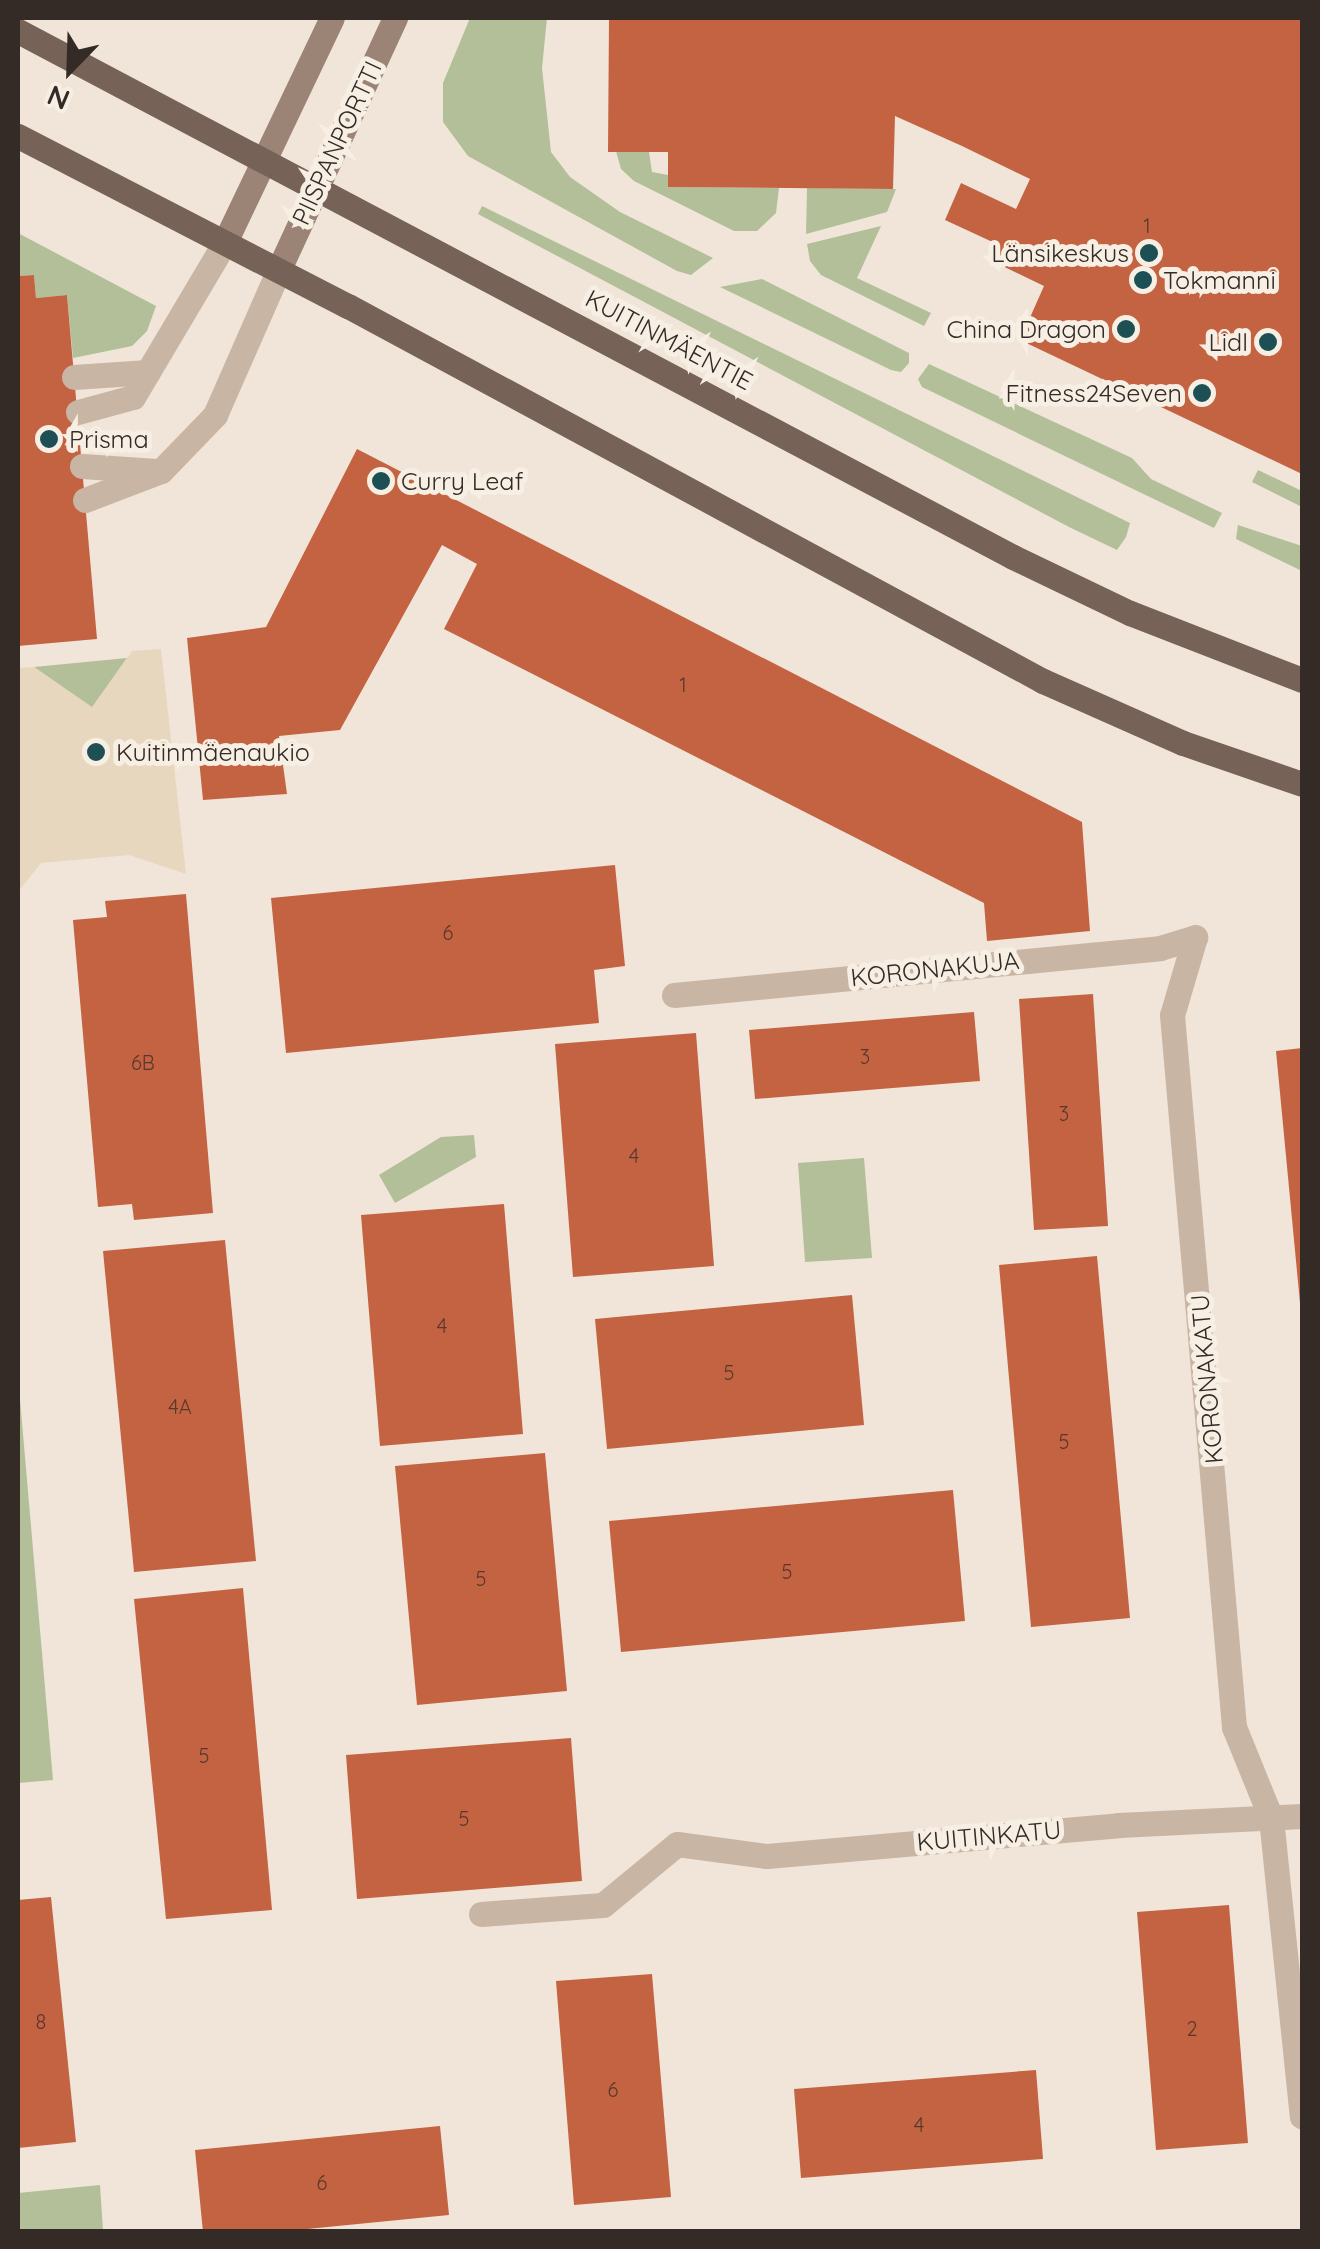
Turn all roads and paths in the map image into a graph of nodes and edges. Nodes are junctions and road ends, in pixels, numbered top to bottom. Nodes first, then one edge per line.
1 (332, 18) edge
2 (395, 18) edge
3 (18, 31) edge
4 (18, 136) edge
5 (264, 159) junction
6 (316, 186) junction
7 (226, 242) junction
8 (279, 269) junction
9 (148, 372) junction
10 (74, 377) dead end
11 (78, 412) dead end
12 (82, 466) dead end
13 (162, 471) junction
14 (85, 500) dead end
15 (1302, 680) edge
16 (1302, 784) edge
17 (1196, 937) joint
18 (674, 995) dead end
19 (1302, 1816) edge
20 (1272, 1818) junction
21 (481, 1914) dead end
22 (1302, 2116) edge

1 - 5 street
2 - 6 street, PIISPANPORTTI
3 - 5 main road, KUITINMÄENTIE
4 - 7 main road
5 - 6 main road, KUITINMÄENTIE
5 - 7 street
6 - 8 street, PIISPANPORTTI
6 - 15 main road, KUITINMÄENTIE
7 - 8 main road
7 - 9 street
8 - 13 street
8 - 16 main road
9 - 10 street
9 - 11 street
12 - 13 street
13 - 14 street
17 - 18 street, KORONAKUJA
17 - 20 street, KORONAKATU
19 - 20 street, KUITINKATU
20 - 21 street, KUITINKATU
20 - 22 street, KORONAKATU

